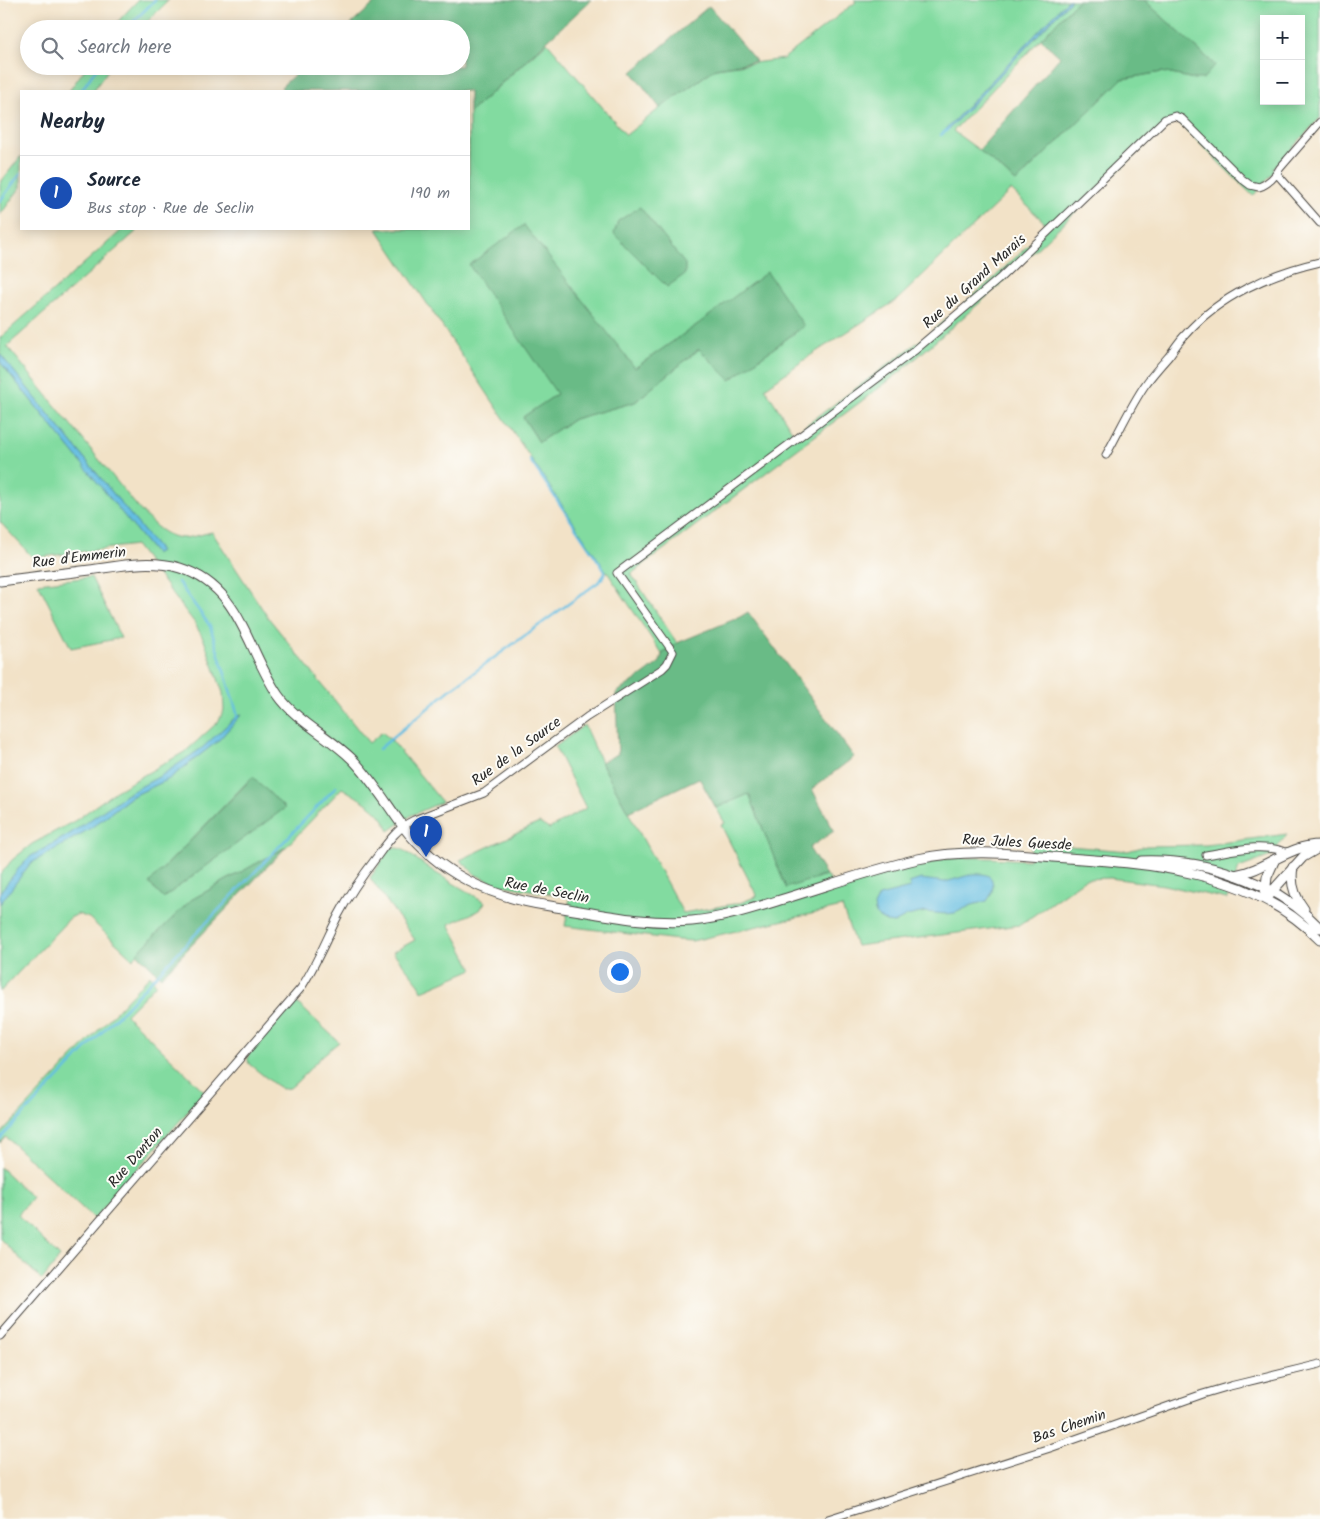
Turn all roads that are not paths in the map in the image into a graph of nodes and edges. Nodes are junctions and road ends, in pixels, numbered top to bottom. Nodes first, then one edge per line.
1 (1320, 122) edge
2 (1277, 174) junction
3 (1320, 222) edge
4 (1320, 262) edge
5 (1106, 455) dead end
6 (161, 564) joint
7 (617, 573) joint
8 (0, 581) edge
9 (403, 826) junction
10 (1320, 846) edge
11 (1288, 853) junction
12 (1206, 855) dead end
13 (919, 859) joint
14 (1275, 859) junction
15 (1113, 861) junction
16 (1293, 867) junction
17 (1235, 875) junction
18 (1269, 890) junction
19 (1265, 899) junction
20 (1317, 926) edge
21 (1320, 940) edge
22 (292, 998) joint
23 (0, 1336) edge
24 (1320, 1364) edge
25 (828, 1519) edge

1 - 2 street
2 - 3 street
2 - 7 street, Rue du Grand Marais
4 - 5 street
6 - 8 main road, Rue d'Emmerin
6 - 9 main road, Rue de Seclin
7 - 9 street, Rue de la Source
9 - 13 main road, Rue de Seclin
9 - 22 street, Rue de la Source
10 - 11 main road
10 - 16 main road
11 - 12 street
11 - 14 main road
11 - 16 main road
13 - 15 main road, Rue Jules Guesde
14 - 17 main road
14 - 18 main road
15 - 17 main road, Rue Jules Guesde
15 - 19 main road, Rue Jules Guesde
16 - 18 main road
16 - 20 main road
17 - 18 main road, Rue Jules Guesde
18 - 19 main road
18 - 20 main road, Rue Jules Guesde
19 - 21 main road, Rue Jules Guesde
22 - 23 street, Rue Danton
24 - 25 street, Bas Chemin

